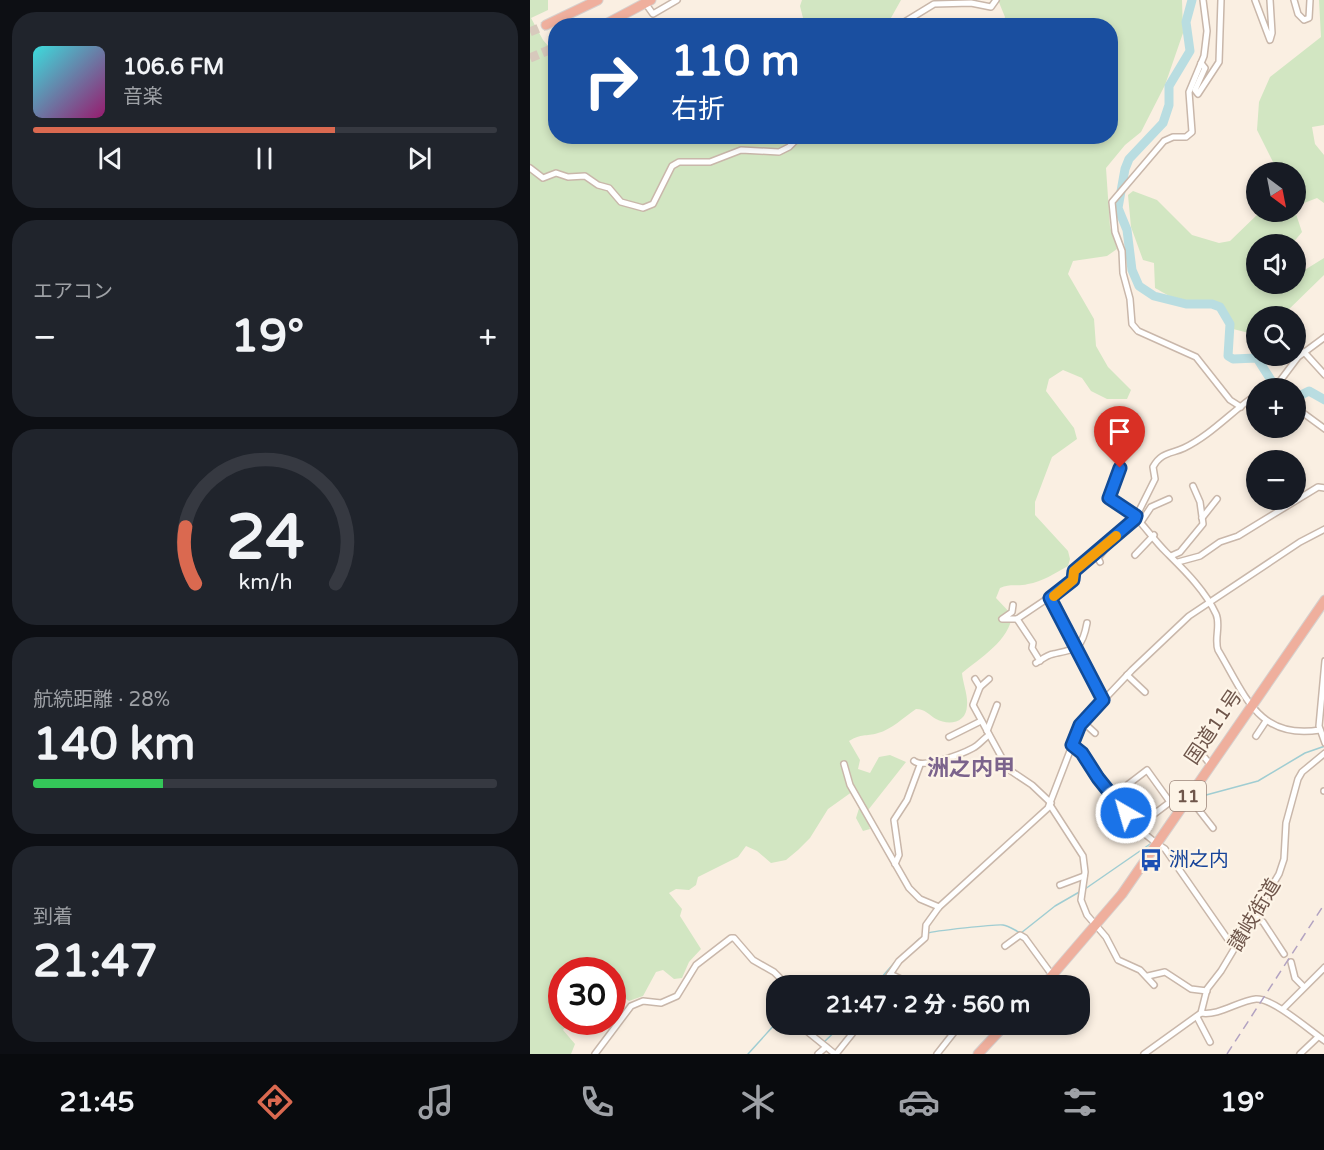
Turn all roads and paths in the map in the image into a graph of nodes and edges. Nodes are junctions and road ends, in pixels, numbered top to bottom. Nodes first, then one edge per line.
1 (598, 0) edge
2 (677, 0) edge
3 (996, 0) edge
4 (1203, 0) edge
5 (1221, 0) edge
6 (1255, 0) edge
7 (1270, 0) edge
8 (1294, 0) edge
9 (1310, 0) edge
10 (650, 4) edge
11 (561, 18) edge
12 (619, 18) edge
13 (911, 18) edge
14 (1200, 63) junction
15 (792, 144) edge
16 (530, 168) edge
17 (1325, 337) edge
18 (1306, 351) edge
19 (1306, 354) edge
20 (1292, 366) edge
21 (1325, 375) edge
22 (1282, 378) edge
23 (1246, 403) edge
24 (1241, 407) junction
25 (1306, 417) edge
26 (1325, 429) edge
27 (1120, 468) dead end
28 (1193, 486) dead end
29 (1325, 488) edge
30 (1148, 493) junction
31 (1217, 499) dead end
32 (1169, 500) dead end
33 (1158, 504) junction
34 (1136, 516) junction
35 (1202, 518) junction
36 (1141, 522) junction
37 (1325, 530) edge
38 (1154, 536) junction
39 (1109, 542) junction
40 (1135, 555) dead end
41 (1171, 556) junction
42 (1100, 562) dead end
43 (1178, 562) junction
44 (1050, 598) junction
45 (1325, 600) edge
46 (1209, 603) junction
47 (1013, 605) dead end
48 (1017, 619) junction
49 (1087, 623) dead end
50 (1077, 648) junction
51 (1325, 661) edge
52 (1324, 670) edge
53 (1127, 675) junction
54 (975, 679) dead end
55 (989, 679) dead end
56 (980, 687) junction
57 (1145, 692) dead end
58 (1103, 700) junction
59 (1251, 704) junction
60 (997, 705) dead end
61 (981, 721) junction
62 (1266, 721) junction
63 (1083, 722) junction
64 (1322, 722) edge
65 (1320, 730) junction
66 (1095, 733) dead end
67 (988, 734) junction
68 (1256, 736) dead end
69 (949, 737) dead end
70 (1325, 743) edge
71 (1072, 745) junction
72 (1196, 747) dead end
73 (1323, 757) edge
74 (914, 761) dead end
75 (845, 764) dead end
76 (1210, 764) junction
77 (920, 765) junction
78 (1203, 789) dead end
79 (1189, 795) junction
80 (1113, 796) junction
81 (1170, 802) junction
82 (1050, 804) junction
83 (1138, 827) junction
84 (1213, 828) dead end
85 (1156, 844) junction
86 (895, 864) junction
87 (1085, 876) junction
88 (1060, 885) dead end
89 (939, 907) junction
90 (1255, 916) junction
91 (1097, 926) junction
92 (1005, 946) dead end
93 (1236, 946) junction
94 (1284, 954) dead end
95 (1291, 962) dead end
96 (1325, 967) edge
97 (890, 974) edge
98 (777, 975) edge
99 (1052, 975) joint
100 (1148, 976) junction
101 (1154, 985) dead end
102 (1303, 986) junction
103 (1207, 991) junction
104 (1283, 1009) junction
105 (1199, 1015) junction
106 (811, 1035) edge
107 (851, 1035) edge
108 (951, 1035) edge
109 (996, 1035) edge
110 (1318, 1037) junction
111 (1325, 1041) edge
112 (1210, 1042) dead end
113 (826, 1047) junction
114 (596, 1053) edge
115 (818, 1054) edge
116 (835, 1054) edge
117 (937, 1054) edge
118 (978, 1054) edge
119 (1144, 1054) edge
120 (1300, 1054) edge

1 - 11 highway
2 - 10 street
3 - 13 street
4 - 14 street
5 - 14 street
6 - 7 street
8 - 9 street
10 - 12 highway
14 - 24 street
15 - 16 street
17 - 18 street
19 - 21 street
20 - 22 street
23 - 24 street
24 - 30 street
25 - 26 street
27 - 34 street
28 - 35 street
29 - 43 street
30 - 33 street
30 - 34 street
31 - 35 street
32 - 33 street
33 - 36 street
34 - 36 street
34 - 39 street
35 - 41 street
36 - 38 street
37 - 46 street
38 - 40 street
38 - 41 street
39 - 42 street
39 - 44 street
41 - 43 street
43 - 46 street
44 - 48 street
44 - 50 street
45 - 59 highway, 国道11号 / 11
46 - 53 street
46 - 59 street
47 - 48 street
48 - 50 street
49 - 50 street
50 - 58 street
51 - 52 street
52 - 64 street
53 - 57 street
53 - 58 street
54 - 56 street
55 - 56 street
56 - 61 street
58 - 63 street
59 - 62 street
59 - 76 highway, 国道11号 / 11
60 - 67 street
61 - 67 street
61 - 69 street
62 - 65 street
62 - 68 street
63 - 66 street
63 - 71 street
64 - 65 street
65 - 70 street
67 - 77 street
67 - 82 street
71 - 80 street
71 - 82 street
72 - 76 street
73 - 90 street, 讃岐街道
74 - 77 street
75 - 86 street
76 - 79 highway, 国道11号 / 11
77 - 86 street
78 - 79 street
79 - 81 street
79 - 84 street
79 - 85 highway, 国道11号 / 11
80 - 81 street
80 - 83 street
81 - 83 street
82 - 87 street
82 - 89 street
83 - 85 street
85 - 91 highway, 国道11号 / 11
85 - 93 street
86 - 89 street
87 - 88 street
87 - 91 street
89 - 97 street
90 - 93 street, 讃岐街道
90 - 94 street
91 - 99 highway, 国道11号 / 11
91 - 100 street
92 - 99 street
93 - 103 street, 讃岐街道
95 - 102 street
96 - 102 street
98 - 114 street
100 - 101 street
100 - 103 street
102 - 104 street
103 - 105 street, 讃岐街道
104 - 105 street
104 - 110 street
105 - 112 street
105 - 119 street
106 - 113 street
107 - 116 street
108 - 117 street
109 - 118 highway
110 - 111 street
110 - 120 street
113 - 115 street
113 - 116 street

